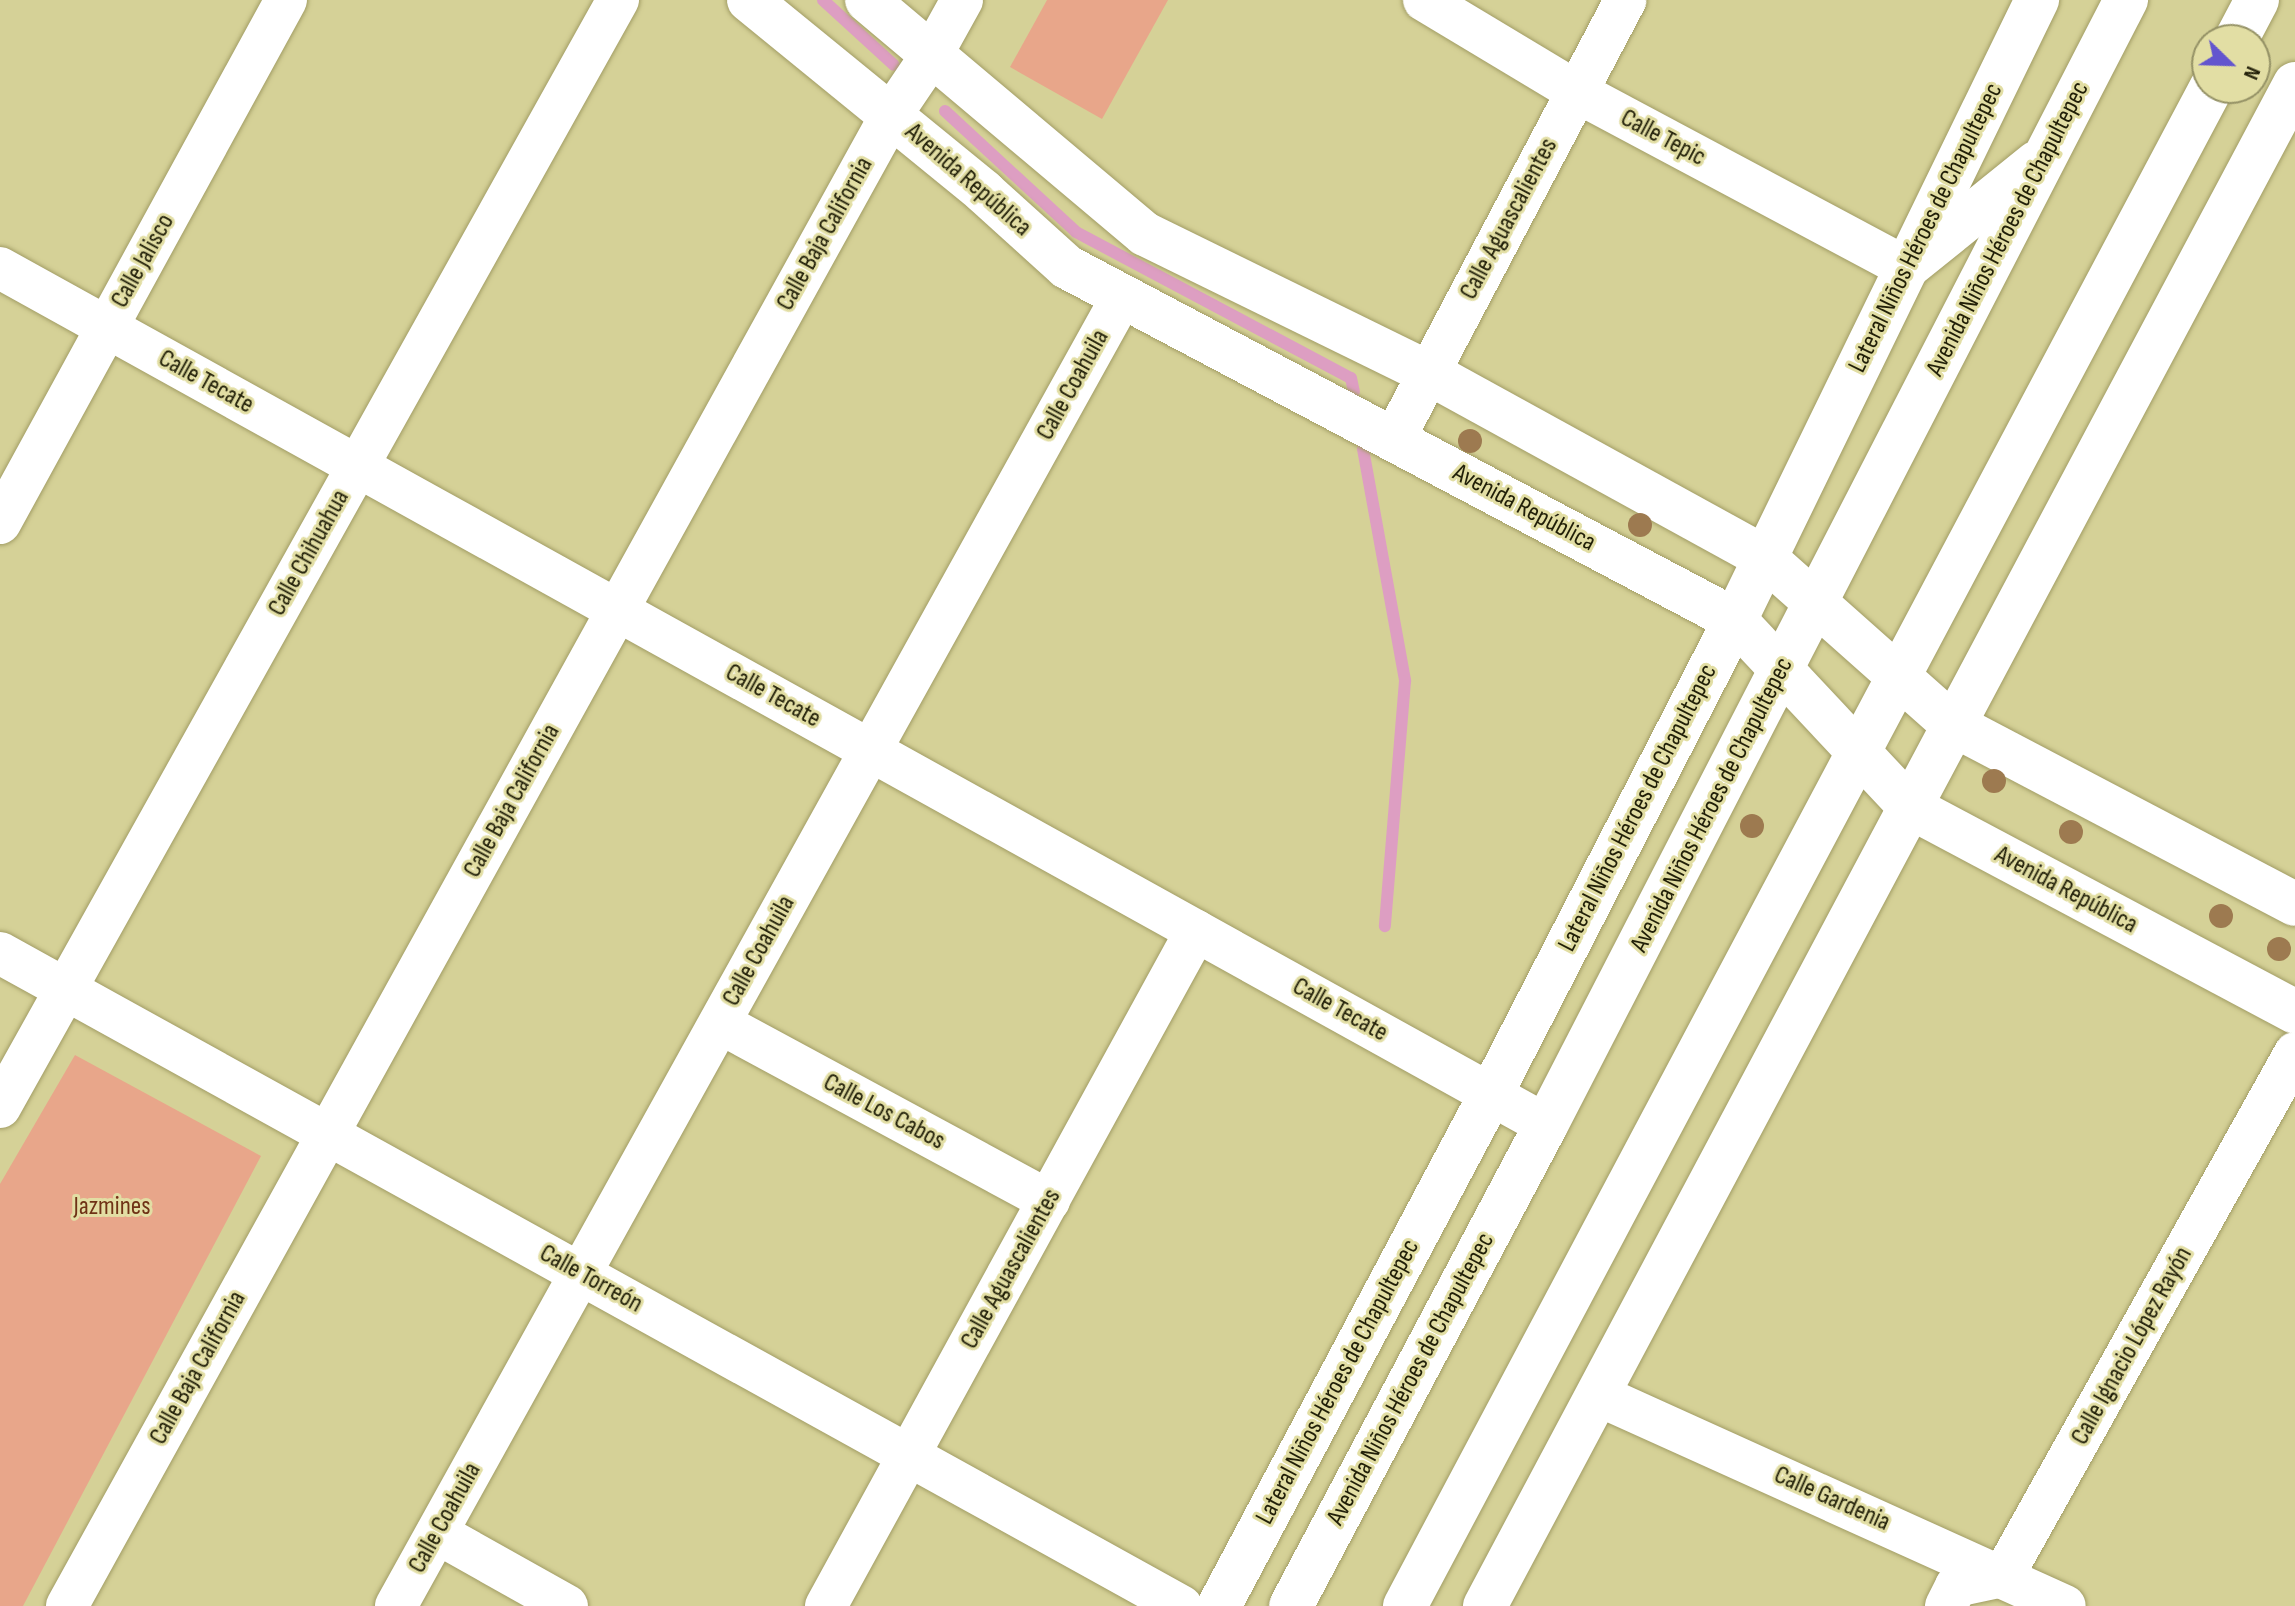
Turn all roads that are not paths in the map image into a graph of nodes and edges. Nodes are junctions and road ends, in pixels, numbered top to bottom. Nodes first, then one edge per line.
1 (286, 0) edge
2 (618, 0) edge
3 (749, 0) edge
4 (867, 0) edge
5 (962, 0) edge
6 (1424, 0) edge
7 (1625, 0) edge
8 (2037, 0) edge
9 (2126, 0) edge
10 (2257, 0) edge
11 (2244, 24) edge
12 (931, 56) junction
13 (2295, 84) edge
14 (1577, 92) junction
15 (2203, 104) edge
16 (891, 115) junction
17 (2048, 154) junction
18 (0, 268) edge
19 (1906, 268) junction
20 (1122, 297) junction
21 (107, 327) junction
22 (1429, 373) junction
23 (1394, 439) junction
24 (358, 466) junction
25 (0, 523) edge
26 (1765, 558) junction
27 (1815, 602) junction
28 (618, 610) junction
29 (1735, 620) junction
30 (1782, 670) junction
31 (1899, 678) junction
32 (1952, 724) junction
33 (871, 750) junction
34 (1859, 753) junction
35 (1910, 807) junction
36 (2295, 904) edge
37 (1196, 931) junction
38 (0, 953) edge
39 (66, 989) junction
40 (2295, 1012) edge
41 (720, 1023) junction
42 (2295, 1053) edge
43 (1491, 1094) junction
44 (0, 1107) edge
45 (1546, 1125) junction
46 (328, 1134) junction
47 (1049, 1201) junction
48 (580, 1273) junction
49 (1598, 1395) junction
50 (909, 1456) junction
51 (437, 1533) junction
52 (2003, 1576) junction
53 (67, 1606) edge
54 (396, 1606) edge
55 (567, 1606) edge
56 (826, 1606) edge
57 (1181, 1606) edge
58 (1219, 1606) edge
59 (1291, 1606) edge
60 (1405, 1606) edge
61 (1485, 1606) edge
62 (1946, 1606) edge
63 (2065, 1606) edge

1 - 21 street, Calle Jalisco
2 - 24 street, Calle Chihuahua
3 - 16 street, Avenida República
4 - 12 street
5 - 12 street, Calle Baja California
6 - 14 street, Calle Tepic
7 - 14 street, Calle Aguascalientes
8 - 19 street, Lateral Niños Héroes de Chapultepec
9 - 17 street, Avenida Niños Héroes de Chapultepec
10 - 11 street
12 - 16 street, Calle Baja California
12 - 22 street
13 - 32 street
14 - 19 street, Calle Tepic
14 - 22 street, Calle Aguascalientes
15 - 31 street
16 - 20 street, Avenida República
16 - 28 street, Calle Baja California
17 - 19 street
17 - 27 street, Avenida Niños Héroes de Chapultepec
18 - 21 street, Calle Tecate
19 - 26 street, Lateral Niños Héroes de Chapultepec
20 - 23 street, Avenida República
20 - 33 street, Calle Coahuila
21 - 24 street, Calle Tecate
21 - 25 street, Calle Jalisco
22 - 23 street, Calle Aguascalientes
22 - 26 street
23 - 29 street, Avenida República
24 - 28 street, Calle Tecate
24 - 39 street, Calle Chihuahua
26 - 27 street
26 - 29 street, Lateral Niños Héroes de Chapultepec
27 - 30 street, Avenida Niños Héroes de Chapultepec
27 - 31 street
28 - 33 street, Calle Tecate
28 - 46 street, Calle Baja California
29 - 30 street, Avenida República
29 - 43 street, Lateral Niños Héroes de Chapultepec
30 - 34 street, Avenida República
30 - 45 street, Avenida Niños Héroes de Chapultepec
31 - 32 street
31 - 34 street
32 - 35 street
32 - 36 street
33 - 37 street, Calle Tecate
33 - 41 street, Calle Coahuila
34 - 35 street, Avenida República
34 - 60 street
35 - 40 street, Avenida República
35 - 49 street
37 - 43 street, Calle Tecate
37 - 47 street, Calle Aguascalientes
38 - 39 street, Calle Torreón
39 - 44 street, Calle Chihuahua
39 - 46 street, Calle Torreón
41 - 47 street, Calle Los Cabos
41 - 48 street, Calle Coahuila
42 - 52 street, Calle Ignacio López Rayón
43 - 45 street, Calle Tecate
43 - 58 street, Lateral Niños Héroes de Chapultepec
45 - 59 street, Avenida Niños Héroes de Chapultepec
46 - 48 street, Calle Torreón
46 - 53 street, Calle Baja California
47 - 50 street, Calle Aguascalientes
48 - 50 street, Calle Torreón
48 - 51 street, Calle Coahuila
49 - 52 street, Calle Gardenia
49 - 61 street
50 - 56 street, Calle Aguascalientes
50 - 57 street, Calle Torreón
51 - 54 street, Calle Coahuila
51 - 55 street
52 - 62 street
52 - 63 street, Calle Gardenia

